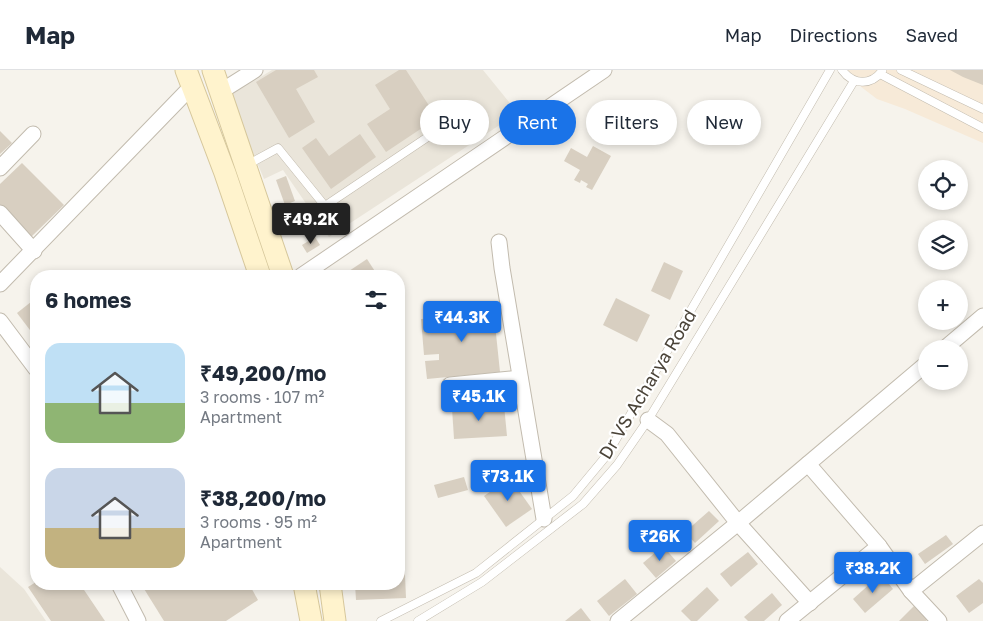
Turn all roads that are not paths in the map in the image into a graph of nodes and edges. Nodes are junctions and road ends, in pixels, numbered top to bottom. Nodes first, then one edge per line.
1 (213, 70) edge
2 (255, 70) edge
3 (604, 70) edge
4 (830, 70) edge
5 (842, 70) edge
6 (901, 70) edge
7 (881, 72) edge
8 (189, 78) edge
9 (854, 81) junction
10 (220, 92) junction
11 (983, 109) edge
12 (983, 128) edge
13 (33, 134) dead end
14 (420, 142) edge
15 (245, 166) junction
16 (0, 168) edge
17 (0, 213) edge
18 (500, 242) dead end
19 (34, 251) junction
20 (258, 270) edge
21 (281, 270) edge
22 (310, 270) edge
23 (0, 284) edge
24 (983, 316) edge
25 (0, 321) edge
26 (955, 340) edge
27 (30, 361) edge
28 (918, 371) edge
29 (520, 378) junction
30 (450, 385) dead end
31 (648, 420) junction
32 (808, 464) junction
33 (544, 519) junction
34 (738, 523) junction
35 (983, 533) edge
36 (879, 546) junction
37 (121, 590) edge
38 (305, 590) edge
39 (331, 590) edge
40 (911, 591) junction
41 (810, 603) junction
42 (138, 621) edge
43 (311, 621) edge
44 (335, 621) edge
45 (382, 621) edge
46 (418, 621) edge
47 (618, 621) edge
48 (787, 621) edge
49 (939, 621) edge

1 - 10 main road
2 - 10 street
3 - 22 street
4 - 33 lane, Dr VS Acharya Road
5 - 9 lane
6 - 11 lane
7 - 9 lane
7 - 12 lane
8 - 19 street
8 - 20 main road
9 - 31 lane, Dr VS Acharya Road
10 - 15 main road
13 - 16 street
14 - 15 lane
15 - 21 main road
17 - 19 street
18 - 29 street
19 - 23 street
24 - 26 street
25 - 27 street
28 - 32 street
29 - 30 street
29 - 33 street
31 - 34 street
31 - 46 lane, Dr VS Acharya Road
32 - 34 street
32 - 36 street
33 - 45 lane, Dr VS Acharya Road
34 - 41 street
34 - 47 street
35 - 40 street
36 - 40 street
36 - 41 street
37 - 42 street
38 - 43 main road
39 - 44 main road
40 - 49 street
41 - 48 street

